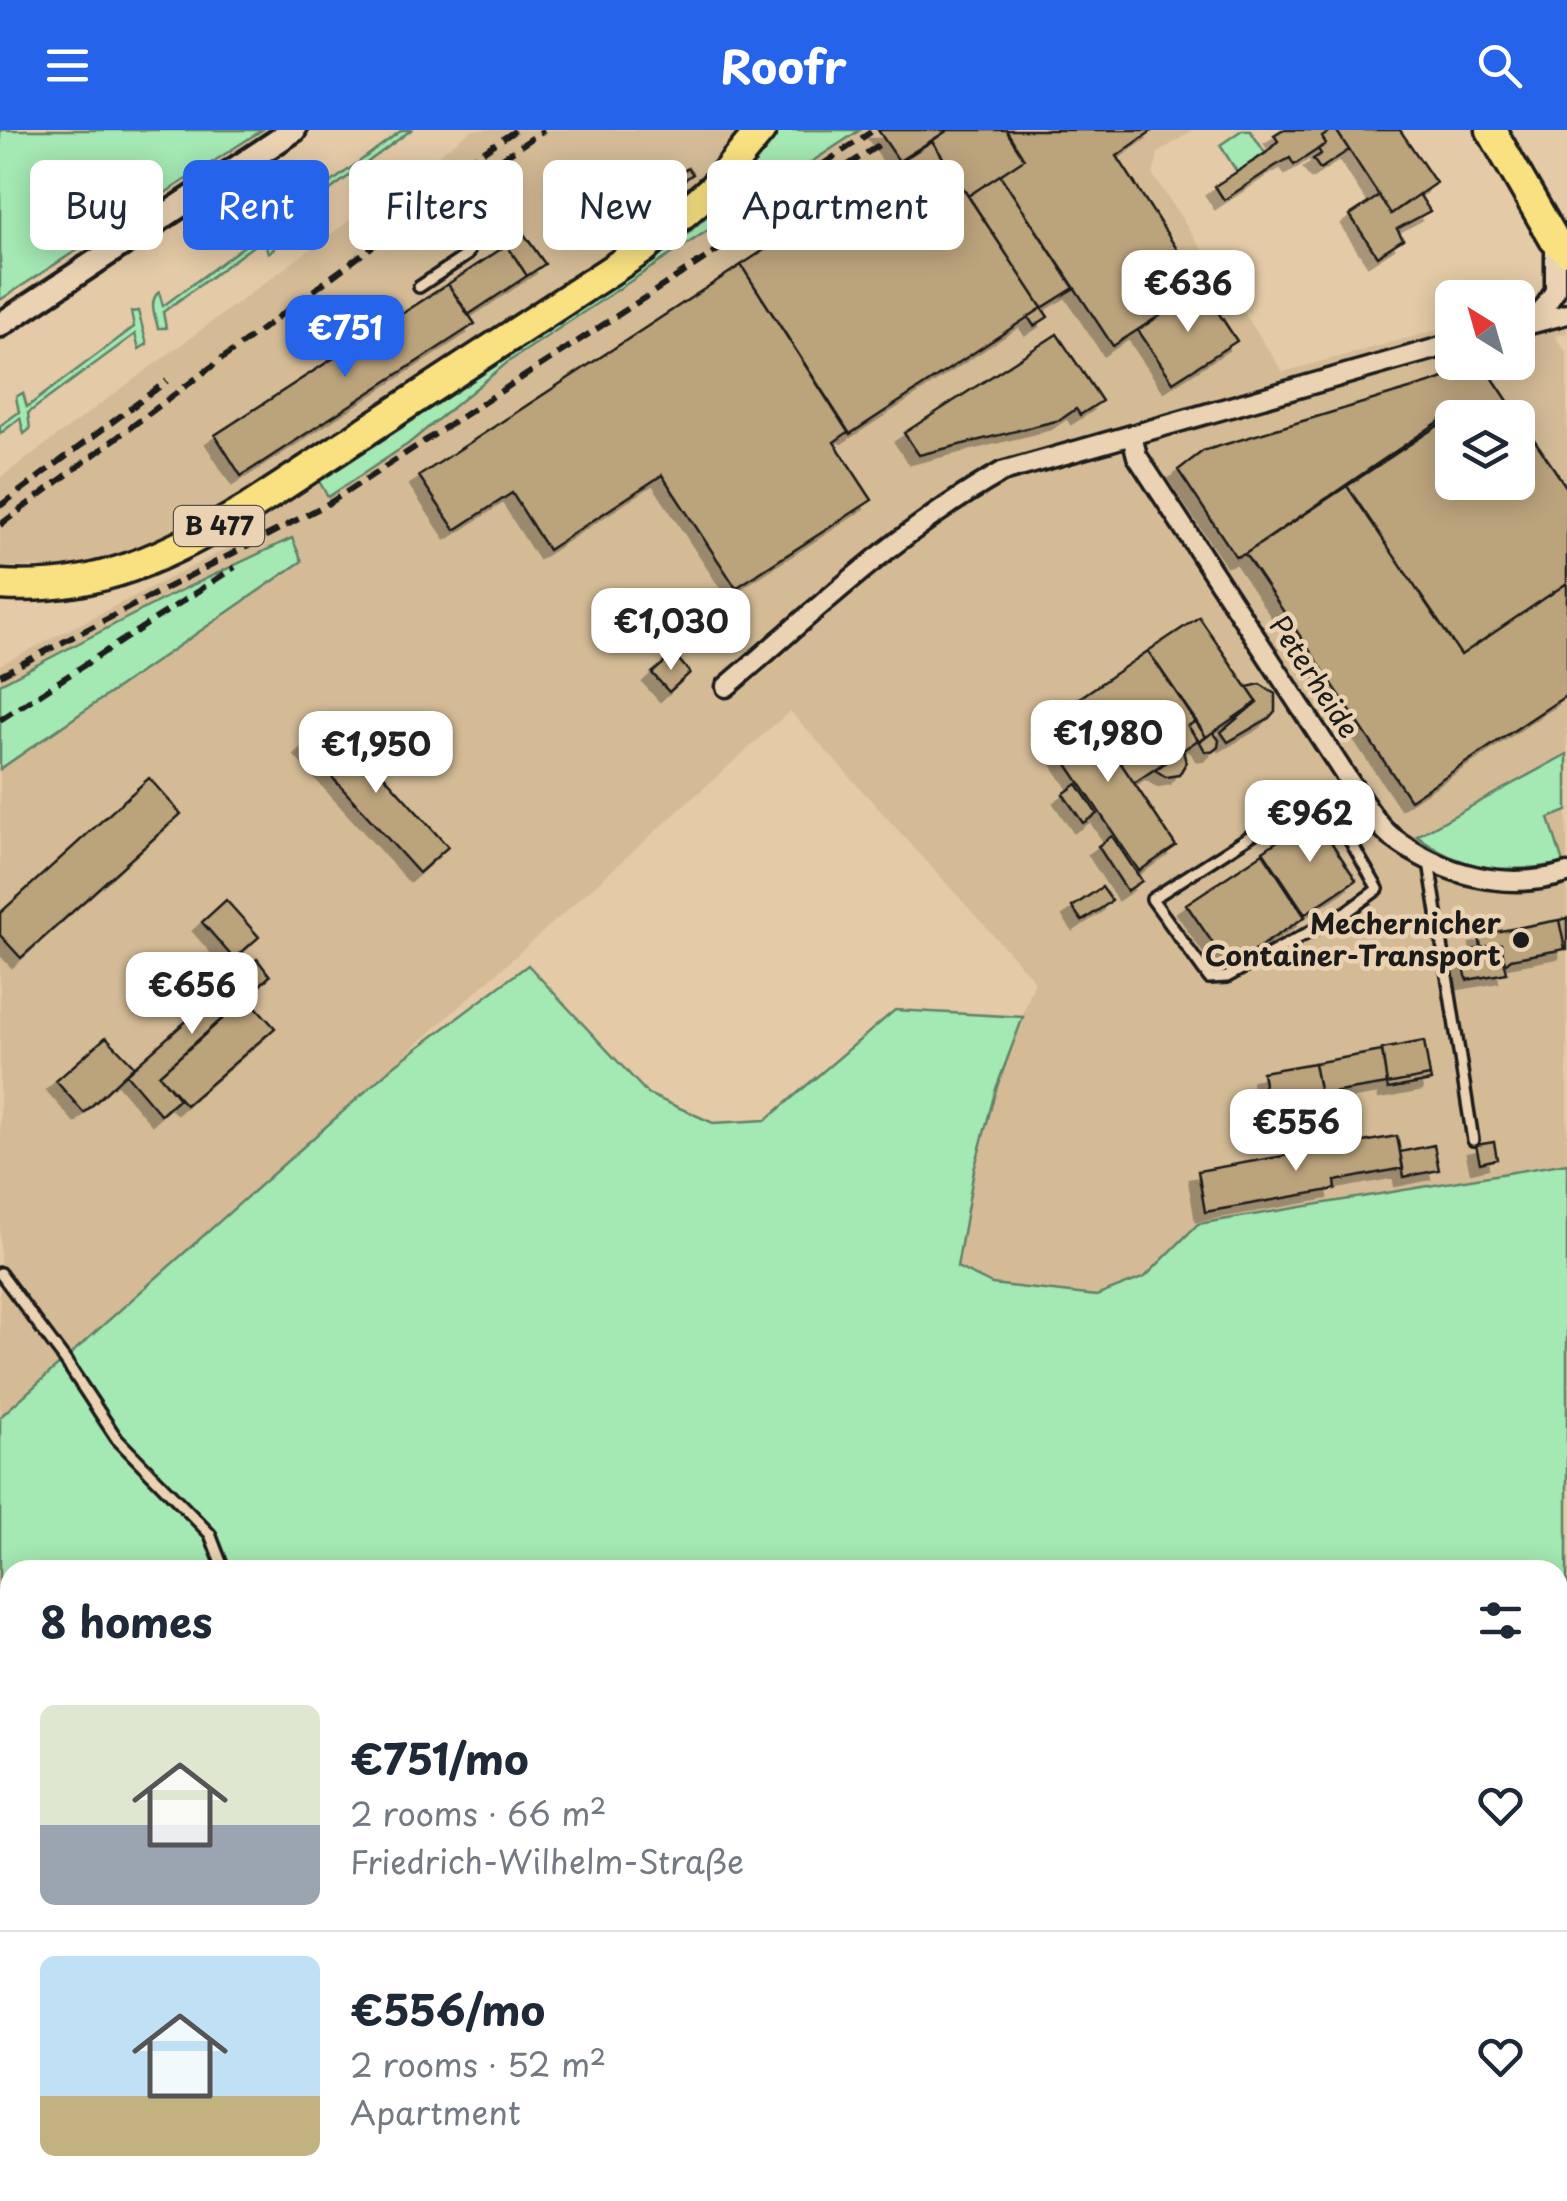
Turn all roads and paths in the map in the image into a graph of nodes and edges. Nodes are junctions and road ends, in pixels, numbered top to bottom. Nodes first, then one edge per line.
1 (294, 130) edge
2 (761, 130) edge
3 (1491, 130) edge
4 (1558, 234) edge
5 (468, 250) edge
6 (419, 287) dead end
7 (1567, 295) edge
8 (1535, 314) edge
9 (1567, 314) edge
10 (1535, 317) edge
11 (1535, 321) edge
12 (0, 325) edge
13 (1435, 349) edge
14 (1132, 436) junction
15 (0, 585) edge
16 (726, 688) dead end
17 (1362, 801) junction
18 (1335, 816) junction
19 (1428, 859) junction
20 (1567, 873) edge
21 (1473, 1140) dead end
22 (0, 1273) edge
23 (220, 1560) edge

1 - 12 street
2 - 15 main road, B 477
3 - 4 main road
4 - 8 street
5 - 6 lane
7 - 10 street
9 - 11 street
13 - 14 street
14 - 16 street
14 - 17 street, Peterheide
17 - 18 lane
17 - 19 street, Peterheide
18 - 18 lane
19 - 20 street, Peterheide
19 - 21 lane
22 - 23 lane

